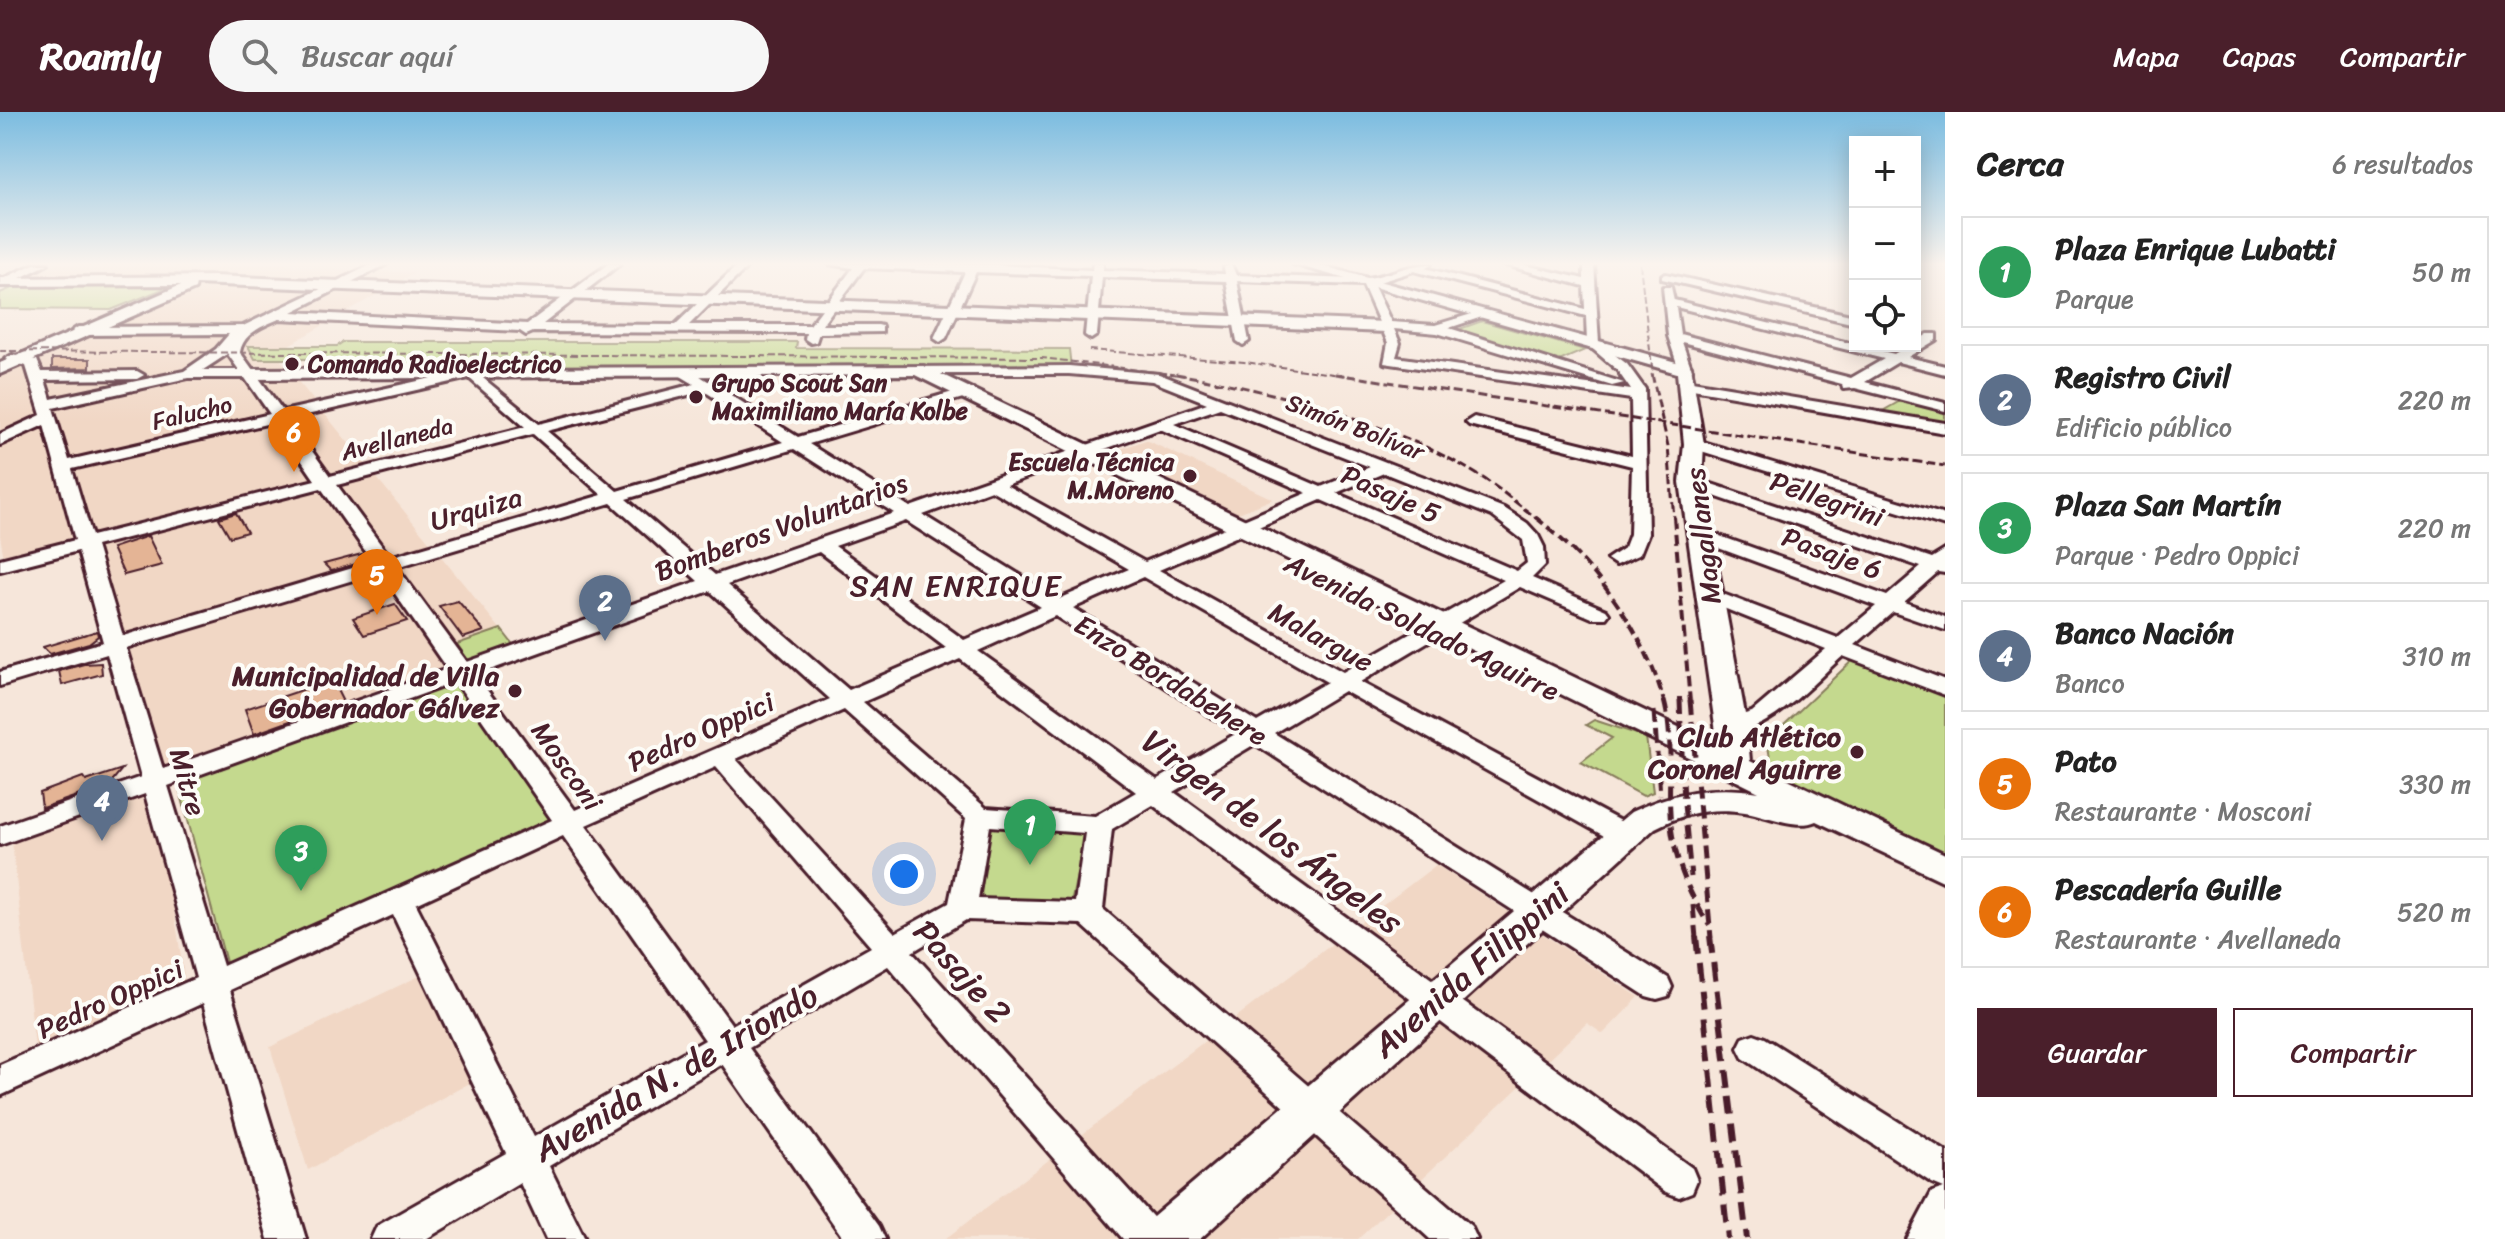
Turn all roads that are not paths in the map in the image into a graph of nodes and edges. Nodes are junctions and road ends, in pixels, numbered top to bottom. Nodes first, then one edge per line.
1 (115, 317) edge
2 (276, 317) edge
3 (310, 317) edge
4 (544, 317) edge
5 (691, 317) edge
6 (824, 317) edge
7 (949, 317) edge
8 (1093, 317) edge
9 (1156, 317) edge
10 (1237, 317) edge
11 (1383, 317) edge
12 (1471, 317) edge
13 (1487, 317) edge
14 (1591, 317) edge
15 (1671, 317) edge
16 (1727, 317) edge
17 (1238, 320) junction
18 (1389, 326) junction
19 (680, 327) junction
20 (529, 328) junction
21 (878, 329) dead end
22 (1438, 329) junction
23 (247, 330) junction
24 (82, 331) junction
25 (812, 334) junction
26 (1091, 335) dead end
27 (1674, 336) junction
28 (940, 338) dead end
29 (1939, 339) edge
30 (512, 341) dead end
31 (1243, 341) dead end
32 (1393, 345) junction
33 (1594, 346) junction
34 (1896, 358) junction
35 (1612, 361) junction
36 (207, 362) junction
37 (9, 363) edge
38 (246, 367) junction
39 (910, 370) junction
40 (1945, 370) edge
41 (684, 372) junction
42 (760, 372) junction
43 (472, 373) junction
44 (188, 374) junction
45 (37, 376) junction
46 (1599, 378) junction
47 (1686, 379) junction
48 (1853, 383) junction
49 (704, 385) junction
50 (1638, 392) junction
51 (962, 394) junction
52 (1220, 403) junction
53 (1945, 407) edge
54 (1814, 408) junction
55 (47, 411) junction
56 (281, 417) junction
57 (1474, 422) dead end
58 (1161, 424) junction
59 (535, 428) junction
60 (1945, 431) edge
61 (0, 440) edge
62 (797, 443) junction
63 (1694, 444) junction
64 (1081, 452) junction
65 (1640, 463) junction
66 (63, 466) junction
67 (1387, 466) junction
68 (327, 481) junction
69 (1691, 482) junction
70 (992, 484) junction
71 (1319, 493) junction
72 (614, 497) junction
73 (909, 514) junction
74 (1945, 521) edge
75 (1236, 529) junction
76 (1700, 535) junction
77 (85, 543) junction
78 (821, 545) junction
79 (1616, 559) dead end
80 (1942, 563) edge
81 (386, 564) junction
82 (0, 565) edge
83 (1145, 570) junction
84 (1519, 579) junction
85 (713, 583) junction
86 (1708, 595) junction
87 (1890, 604) junction
88 (1058, 608) junction
89 (1599, 614) dead end
90 (1945, 624) edge
91 (1438, 628) junction
92 (115, 645) junction
93 (1841, 646) junction
94 (965, 651) junction
95 (463, 672) junction
96 (0, 679) edge
97 (1344, 682) junction
98 (1945, 688) edge
99 (847, 701) junction
100 (1732, 725) junction
101 (1256, 734) junction
102 (720, 756) junction
103 (1734, 770) junction
104 (154, 782) junction
105 (1155, 793) junction
106 (1708, 798) junction
107 (979, 816) junction
108 (1818, 817) junction
109 (570, 822) junction
110 (1099, 825) junction
111 (1624, 835) junction
112 (0, 836) edge
113 (1945, 869) edge
114 (1945, 880) edge
115 (400, 900) junction
116 (962, 909) junction
117 (1537, 912) junction
118 (1088, 913) junction
119 (891, 949) junction
120 (213, 985) junction
121 (1657, 987) dead end
122 (1436, 1000) junction
123 (727, 1043) junction
124 (1754, 1048) dead end
125 (0, 1081) edge
126 (1311, 1110) junction
127 (527, 1159) junction
128 (1945, 1171) edge
129 (1679, 1180) dead end
130 (1945, 1205) edge
131 (287, 1239) edge
132 (390, 1239) edge
133 (566, 1239) edge
134 (866, 1239) edge
135 (1148, 1239) edge
136 (1164, 1239) edge
137 (1458, 1239) edge
138 (1926, 1239) edge

1 - 24 main road
2 - 23 street
3 - 20 street
4 - 20 street
5 - 19 street
6 - 25 street
7 - 28 street
8 - 26 street
9 - 17 main road
10 - 17 street
11 - 18 street
12 - 22 street
13 - 33 main road
14 - 33 street
15 - 27 street, Magallanes
16 - 34 street
17 - 18 main road
17 - 31 street
18 - 22 street
18 - 32 street
19 - 20 street
19 - 25 street
20 - 30 street
21 - 25 street
22 - 32 street
22 - 46 street
23 - 24 street
23 - 36 street
23 - 38 street
24 - 37 main road
27 - 47 street, Magallanes
27 - 48 street
29 - 34 street
32 - 50 street
33 - 35 street
33 - 47 main road
34 - 40 street
34 - 48 street
35 - 46 street
35 - 50 street
36 - 38 street
36 - 44 street
37 - 45 street, Mitre
38 - 43 main road
38 - 44 street
38 - 56 street, Mosconi
39 - 42 main road
39 - 51 main road, Avenida Soldado Aguirre
39 - 52 street, Simón Bolívar
41 - 42 main road
41 - 43 main road
41 - 49 street, Enzo Bordabehere
42 - 49 street, Avellaneda
43 - 56 street, Falucho
43 - 59 street
44 - 45 street
44 - 55 street
45 - 55 street, Mitre
46 - 50 street
47 - 54 street
47 - 63 main road, Magallanes
48 - 53 street
48 - 54 street
49 - 59 street, Avellaneda
49 - 62 street, Enzo Bordabehere
50 - 65 street
51 - 62 street, Urquiza
51 - 64 main road, Avenida Soldado Aguirre
52 - 58 street, Bomberos Voluntarios
52 - 67 street, Simón Bolívar
54 - 60 street
55 - 61 street
55 - 66 street, Mitre
56 - 66 street, Falucho
56 - 68 street, Mosconi
57 - 65 street
58 - 64 street, Bomberos Voluntarios
58 - 71 street, Pasaje 5
59 - 68 street, Avellaneda
59 - 72 street
62 - 72 street, Urquiza
62 - 73 street, Enzo Bordabehere
63 - 69 main road, Magallanes
63 - 74 street
64 - 70 street, Bomberos Voluntarios
64 - 75 main road, Avenida Soldado Aguirre
65 - 79 street
66 - 77 street, Mitre
67 - 71 street, Pedro Oppici
67 - 84 street, Simón Bolívar
68 - 77 street, Avellaneda
68 - 81 street, Mosconi
69 - 76 main road, Magallanes
69 - 80 street, Pellegrini
70 - 73 street, Bomberos Voluntarios
70 - 83 street, Malargue
71 - 75 street, Pedro Oppici
71 - 84 street, Pasaje 5
72 - 81 street, Urquiza
72 - 85 street
73 - 78 street, Bomberos Voluntarios
73 - 88 street, Enzo Bordabehere
75 - 83 street, Pedro Oppici
75 - 91 main road, Avenida Soldado Aguirre
76 - 86 main road, Magallanes
76 - 87 street, Pasaje 6
77 - 82 street, Avellaneda
77 - 92 street, Mitre
78 - 85 street, Bomberos Voluntarios
78 - 94 street, Virgen de los Ángeles
80 - 87 street
81 - 92 street, Urquiza
81 - 95 street, Mosconi
83 - 88 street, Pedro Oppici
83 - 97 street, Malargue
84 - 89 street, Pasaje 5
84 - 91 street
85 - 95 street, Bomberos Voluntarios
85 - 99 street
86 - 93 street
86 - 100 main road, Magallanes
87 - 90 street, Pasaje 6
87 - 93 street
88 - 94 street, Pedro Oppici
88 - 101 street, Enzo Bordabehere
91 - 97 street
91 - 103 main road, Avenida Soldado Aguirre
92 - 96 street, Urquiza
92 - 104 street, Mitre
93 - 98 street
93 - 100 street
94 - 99 street, Pedro Oppici
94 - 105 street, Virgen de los Ángeles
95 - 104 street, Bomberos Voluntarios
95 - 109 street, Mosconi
97 - 101 street
97 - 111 street, Malargue
99 - 102 street, Pedro Oppici
99 - 107 street
100 - 103 main road, Magallanes
101 - 105 street
101 - 117 street, Enzo Bordabehere
102 - 109 street, Pedro Oppici
102 - 119 street, Pasaje 2
103 - 106 main road
103 - 108 main road, Avenida Soldado Aguirre
103 - 113 main road, Avenida Soldado Aguirre
104 - 112 street, Bomberos Voluntarios
104 - 120 street, Mitre
105 - 110 street
105 - 122 street, Virgen de los Ángeles
106 - 108 main road, Avenida Filippini
106 - 111 main road, Avenida Filippini
107 - 110 street
107 - 116 street
108 - 114 main road, Avenida Soldado Aguirre
109 - 115 street, Pedro Oppici
109 - 123 street, Mosconi
110 - 118 street
111 - 117 main road, Avenida Filippini
115 - 120 street, Pedro Oppici
115 - 127 street
116 - 118 street
116 - 119 street, Avenida N. de Iriondo
117 - 121 street, Enzo Bordabehere
117 - 122 main road, Avenida Filippini
118 - 126 street
119 - 123 street, Avenida N. de Iriondo
119 - 135 street, Pasaje 2
120 - 125 street, Pedro Oppici
120 - 131 street, Mitre
122 - 126 main road, Avenida Filippini
122 - 129 street, Virgen de los Ángeles
123 - 127 street, Avenida N. de Iriondo
123 - 134 street, Mosconi
124 - 128 street
126 - 136 main road, Avenida Filippini
126 - 137 street
127 - 132 street, Avenida N. de Iriondo
127 - 133 street
130 - 138 street

